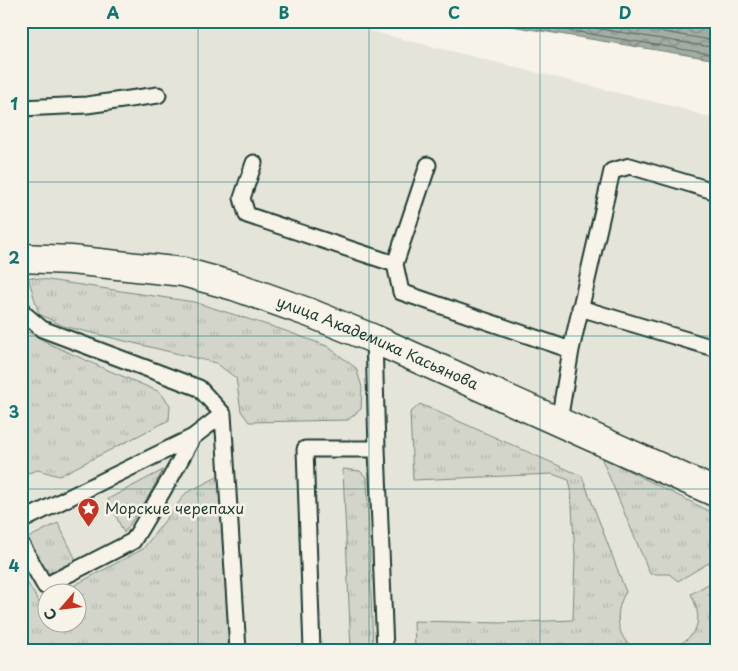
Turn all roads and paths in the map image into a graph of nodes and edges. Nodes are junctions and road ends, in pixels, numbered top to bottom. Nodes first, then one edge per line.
1 (158, 95) dead end
2 (21, 108) edge
3 (254, 163) dead end
4 (428, 165) dead end
5 (717, 192) edge
6 (21, 258) edge
7 (395, 264) junction
8 (21, 308) edge
9 (580, 308) junction
10 (374, 339) junction
11 (571, 350) junction
12 (717, 350) edge
13 (223, 414) junction
14 (559, 421) junction
15 (193, 437) junction
16 (377, 449) junction
17 (717, 493) edge
18 (21, 521) edge
19 (21, 544) edge
20 (238, 650) edge
21 (312, 650) edge
22 (385, 650) edge

1 - 2 lane
3 - 7 lane
4 - 7 lane
5 - 9 lane
6 - 10 street, улица Академика Касьянова
7 - 11 lane
8 - 13 lane
9 - 11 lane
9 - 12 lane
10 - 14 street, улица Академика Касьянова
10 - 16 lane
11 - 14 lane
13 - 15 lane
13 - 20 lane
14 - 17 street, улица Академика Касьянова
15 - 18 lane
15 - 19 lane
16 - 21 lane
16 - 22 lane

